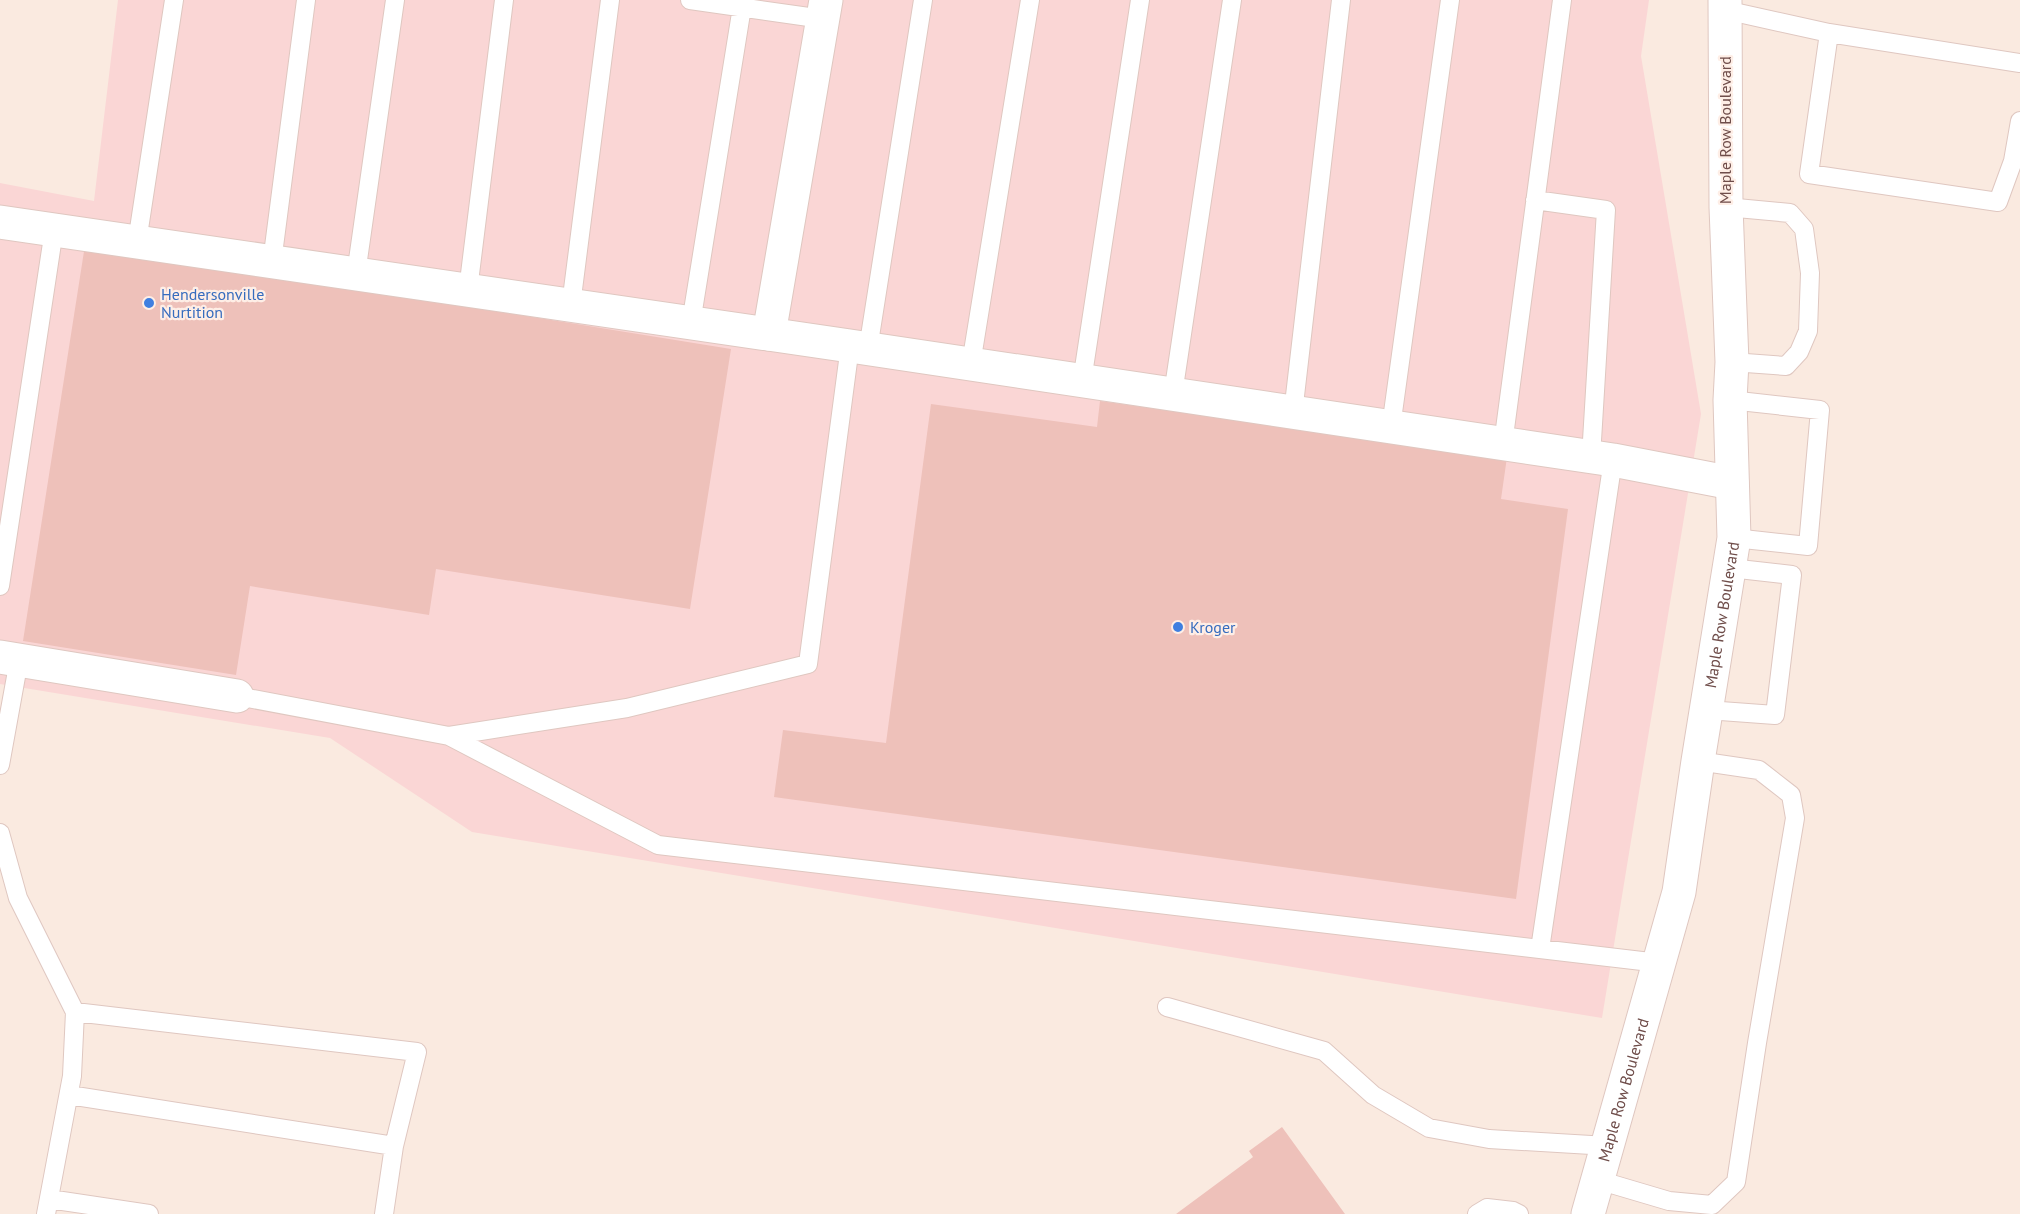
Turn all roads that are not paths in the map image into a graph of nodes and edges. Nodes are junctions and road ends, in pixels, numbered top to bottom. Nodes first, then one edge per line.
1 (174, 0) edge
2 (306, 0) edge
3 (395, 0) edge
4 (504, 0) edge
5 (610, 0) edge
6 (690, 0) edge
7 (923, 0) edge
8 (1030, 0) edge
9 (1140, 0) edge
10 (1232, 0) edge
11 (1341, 0) edge
12 (1450, 0) edge
13 (1562, 0) edge
14 (1725, 5) edge
15 (771, 6) edge
16 (742, 8) junction
17 (825, 10) edge
18 (1829, 33) junction
19 (2020, 63) edge
20 (2020, 121) edge
21 (2016, 162) edge
22 (1535, 200) junction
23 (1726, 207) junction
24 (0, 222) edge
25 (54, 230) junction
26 (137, 242) junction
27 (272, 262) junction
28 (356, 274) junction
29 (468, 290) junction
30 (572, 305) junction
31 (691, 323) junction
32 (770, 334) junction
33 (859, 347) junction
34 (1732, 362) junction
35 (971, 364) junction
36 (1082, 381) junction
37 (1173, 394) junction
38 (1730, 400) junction
39 (1293, 412) junction
40 (1390, 427) junction
41 (1503, 444) junction
42 (1602, 459) junction
43 (1732, 483) junction
44 (1732, 553) junction
45 (0, 586) edge
46 (10, 659) edge
47 (237, 696) joint
48 (1707, 710) junction
49 (448, 736) junction
50 (1698, 761) junction
51 (0, 765) edge
52 (0, 833) edge
53 (1540, 949) junction
54 (1659, 963) junction
55 (1167, 1007) dead end
56 (75, 1012) junction
57 (69, 1095) junction
58 (394, 1146) junction
59 (1608, 1146) junction
60 (1598, 1180) junction
61 (47, 1206) edge
62 (149, 1214) edge
63 (384, 1214) edge
64 (1477, 1214) edge
65 (1519, 1214) edge
66 (1588, 1214) edge

1 - 26 lane
2 - 27 lane
3 - 28 lane
4 - 29 lane
5 - 30 lane
6 - 16 lane
7 - 33 lane
8 - 35 lane
9 - 36 lane
10 - 37 lane
11 - 39 lane
12 - 40 lane
13 - 22 lane
14 - 18 lane
14 - 23 street, Maple Row Boulevard
15 - 16 lane
15 - 17 lane
16 - 31 lane
17 - 32 street
18 - 19 lane
18 - 21 lane
20 - 21 lane
22 - 41 lane
22 - 42 lane
23 - 34 street, Maple Row Boulevard
23 - 34 lane
24 - 25 street
25 - 26 street
25 - 45 lane
26 - 27 street
27 - 28 street
28 - 29 street
29 - 30 street
30 - 31 street
31 - 32 street
32 - 33 street
33 - 35 street
33 - 49 lane
34 - 38 street, Maple Row Boulevard
35 - 36 street
36 - 37 street
37 - 39 street
38 - 43 street, Maple Row Boulevard
38 - 44 lane
39 - 40 street
40 - 41 street
41 - 42 street
42 - 43 street
42 - 53 lane
43 - 44 street, Maple Row Boulevard
44 - 48 street, Maple Row Boulevard
44 - 48 lane
46 - 47 street
46 - 51 lane
47 - 49 lane
48 - 50 street, Maple Row Boulevard
49 - 53 lane
50 - 54 street, Maple Row Boulevard
50 - 60 lane
52 - 56 lane
53 - 54 lane
54 - 59 street, Maple Row Boulevard
55 - 59 lane
56 - 57 lane
56 - 58 lane
57 - 58 lane
57 - 61 lane
58 - 63 lane
59 - 60 street, Maple Row Boulevard
60 - 66 street, Maple Row Boulevard
61 - 62 lane
64 - 65 lane

